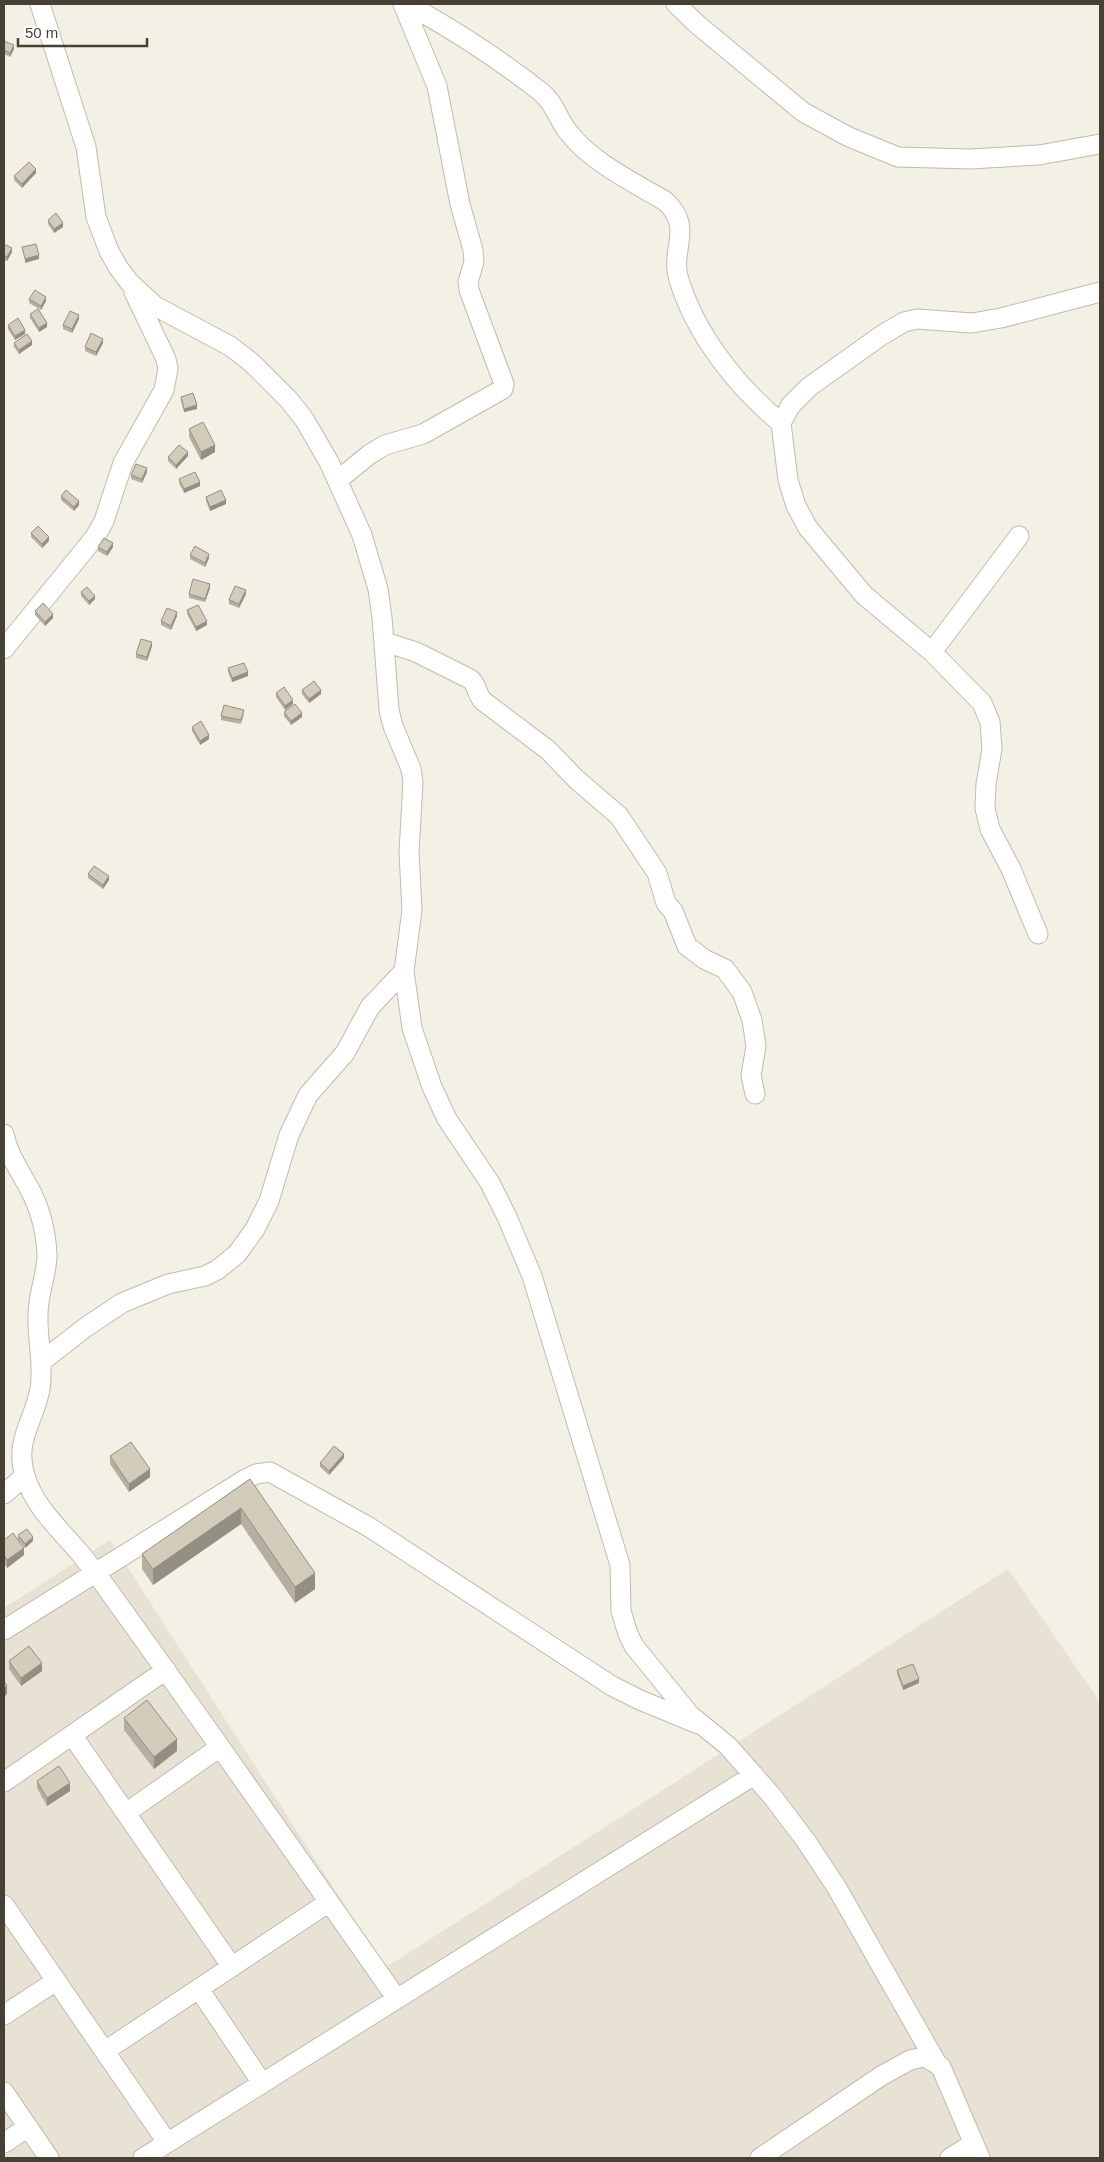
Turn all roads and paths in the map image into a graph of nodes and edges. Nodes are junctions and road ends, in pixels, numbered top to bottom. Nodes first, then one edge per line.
1 (40, 4) edge
2 (404, 4) edge
3 (408, 4) edge
4 (676, 4) edge
5 (1100, 144) edge
6 (129, 282) junction
7 (1100, 292) edge
8 (781, 422) junction
9 (338, 480) junction
10 (1019, 536) dead end
11 (385, 642) junction
12 (4, 649) edge
13 (932, 652) junction
14 (1038, 934) dead end
15 (404, 971) junction
16 (755, 1094) dead end
17 (4, 1134) edge
18 (41, 1362) junction
19 (25, 1476) junction
20 (4, 1494) edge
21 (96, 1572) junction
22 (4, 1630) edge
23 (166, 1670) junction
24 (700, 1725) junction
25 (72, 1735) junction
26 (220, 1747) junction
27 (754, 1776) junction
28 (4, 1782) edge
29 (126, 1813) junction
30 (329, 1902) junction
31 (4, 1905) edge
32 (232, 1966) junction
33 (56, 1981) junction
34 (199, 1989) junction
35 (397, 1999) junction
36 (4, 2015) edge
37 (105, 2051) junction
38 (936, 2062) junction
39 (262, 2083) junction
40 (4, 2092) edge
41 (28, 2127) junction
42 (167, 2142) junction
43 (4, 2143) edge
44 (977, 2150) edge
45 (49, 2158) edge
46 (143, 2158) edge
47 (760, 2158) edge
48 (950, 2158) edge

1 - 6 street
2 - 9 street
3 - 8 street
4 - 5 street
6 - 9 street
6 - 12 street
7 - 8 street
8 - 13 street
9 - 11 street
10 - 13 street
11 - 15 street
11 - 16 street
13 - 14 street
15 - 18 street
15 - 24 street
17 - 18 street
18 - 19 street
19 - 20 street
19 - 21 street
21 - 22 street
21 - 23 street
21 - 24 street
23 - 25 street
23 - 26 street
24 - 27 street
25 - 28 street
25 - 29 street
26 - 29 street
26 - 30 street
27 - 35 street
27 - 38 street
29 - 32 street
30 - 32 street
30 - 35 street
31 - 33 street
32 - 34 street
33 - 36 street
33 - 37 street
34 - 37 street
34 - 39 street
35 - 39 street
37 - 42 street
38 - 44 street
38 - 47 street
39 - 42 street
40 - 41 street
41 - 43 street
41 - 45 street
42 - 46 street
44 - 48 street

